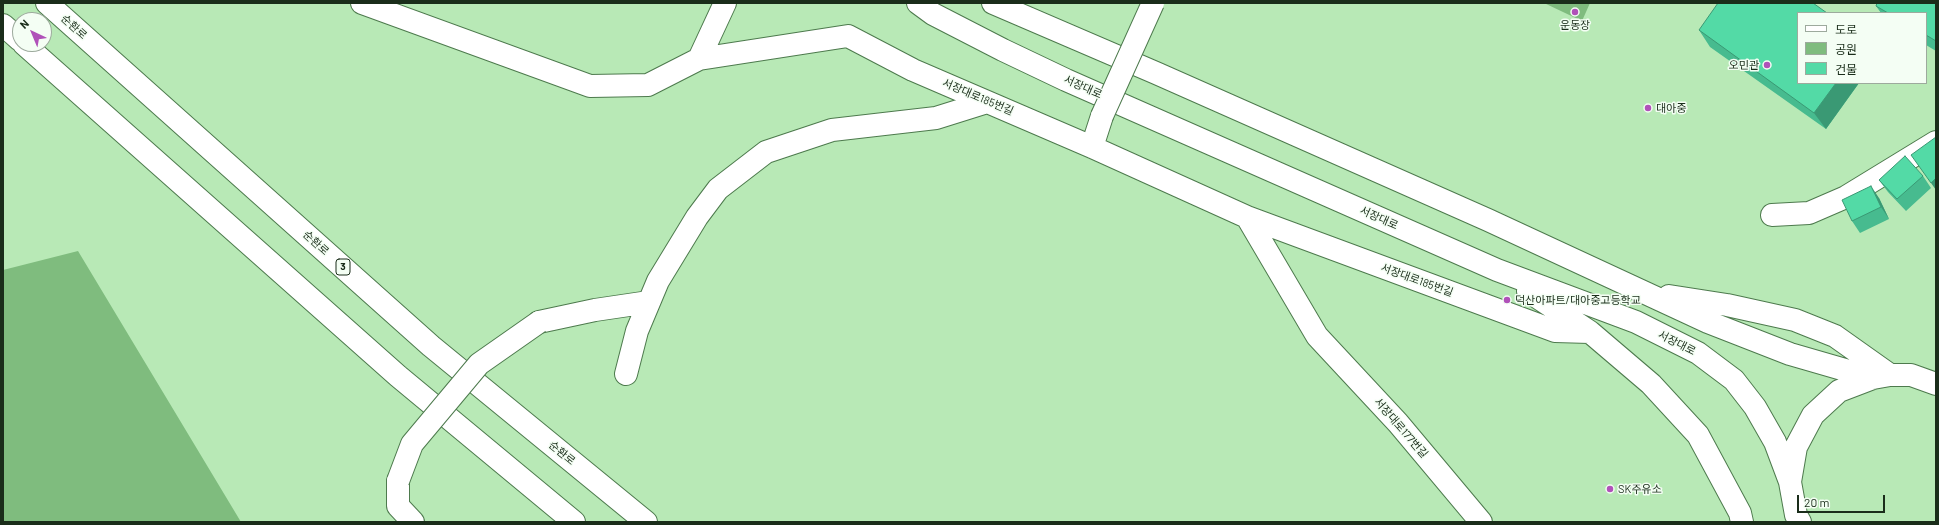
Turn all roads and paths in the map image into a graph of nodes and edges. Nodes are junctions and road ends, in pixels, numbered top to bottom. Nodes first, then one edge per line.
1 (47, 3) edge
2 (362, 3) edge
3 (725, 3) edge
4 (918, 3) edge
5 (993, 3) edge
6 (1153, 3) edge
7 (3, 25) edge
8 (12, 33) edge
9 (33, 52) edge
10 (699, 59) junction
11 (987, 102) junction
12 (1936, 142) edge
13 (1092, 147) junction
14 (1772, 215) dead end
15 (1247, 217) junction
16 (1497, 270) junction
17 (1645, 293) junction
18 (649, 302) junction
19 (1590, 332) junction
20 (626, 374) dead end
21 (1882, 376) junction
22 (1936, 384) edge
23 (1790, 482) junction
24 (1796, 520) edge
25 (413, 522) edge
26 (574, 522) edge
27 (646, 522) edge
28 (1481, 522) edge
29 (1742, 522) edge

1 - 27 main road, 순환로 / 3
2 - 10 main road, 서장대로185번길
3 - 10 main road
4 - 16 main road, 서장대로
5 - 17 main road
6 - 13 main road, bridge
7 - 8 main road
9 - 26 main road
10 - 11 main road, 서장대로185번길
11 - 13 main road, 서장대로185번길
11 - 18 main road
12 - 14 main road
13 - 15 main road, 서장대로185번길
15 - 19 main road, 서장대로185번길
15 - 28 main road, 서장대로177번길
16 - 19 main road
16 - 23 main road, 서장대로
17 - 21 main road
17 - 21 main road
18 - 20 main road
18 - 25 main road, bridge
19 - 29 main road
21 - 22 main road
21 - 23 main road
23 - 24 main road

